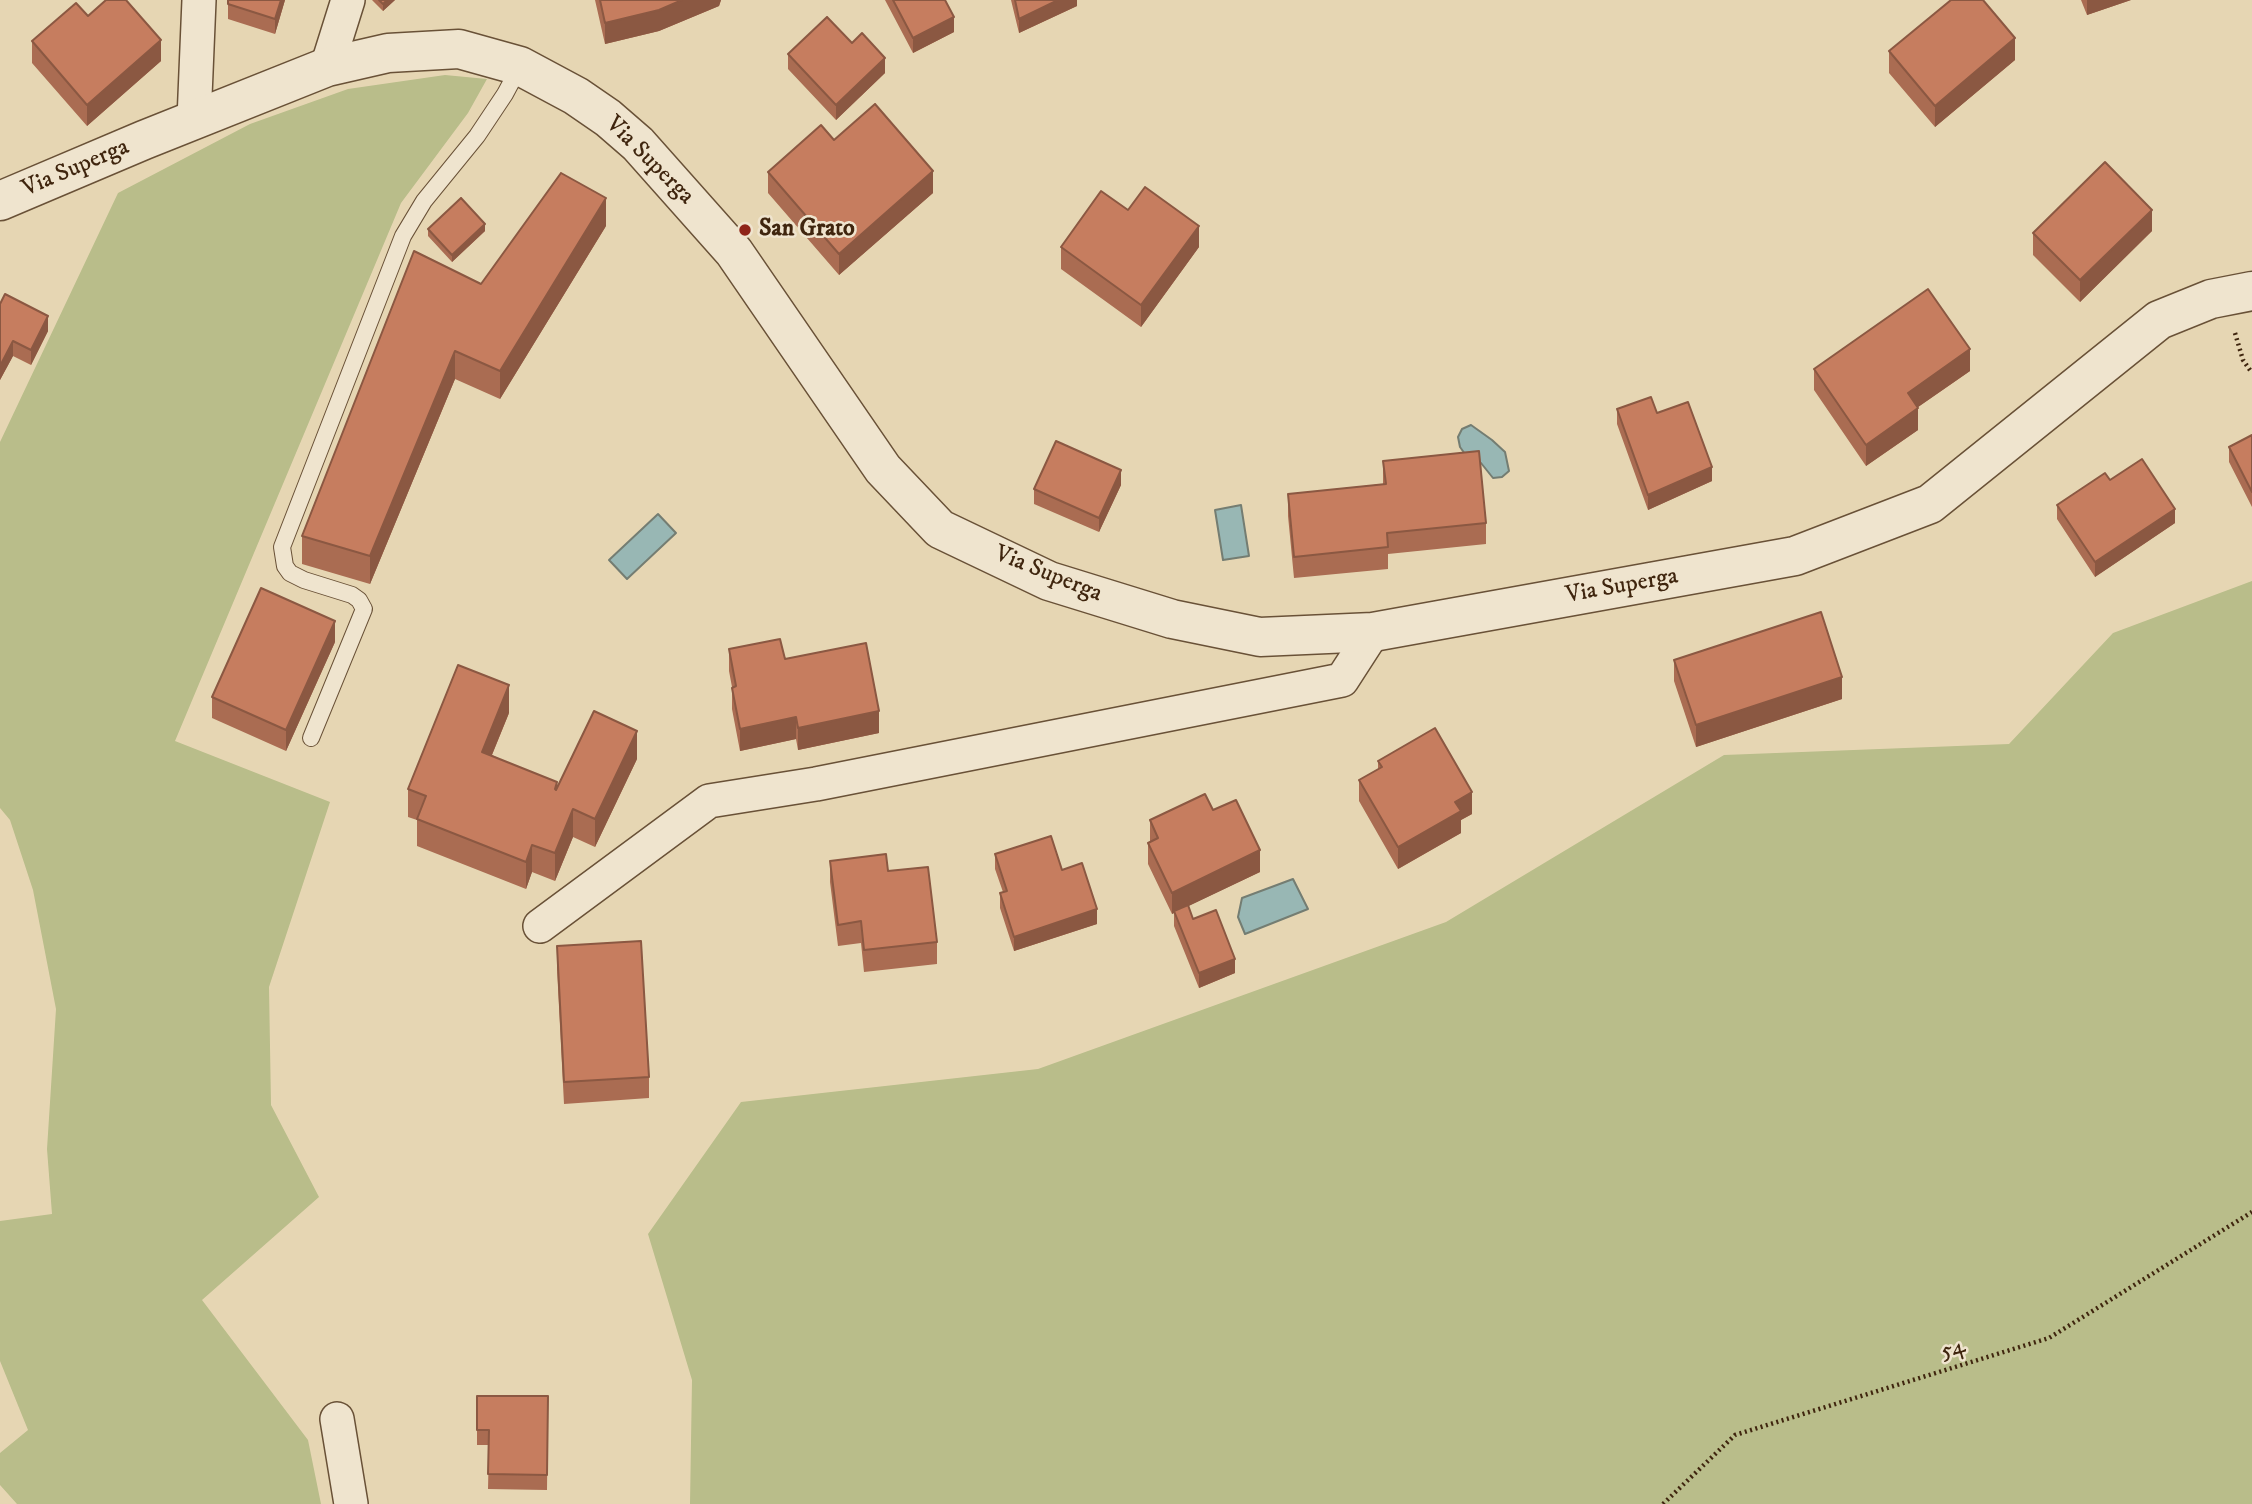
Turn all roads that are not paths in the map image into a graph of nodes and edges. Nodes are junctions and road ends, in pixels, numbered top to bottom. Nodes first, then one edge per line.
1 (199, 0) edge
2 (348, 0) edge
3 (520, 66) junction
4 (327, 67) junction
5 (194, 120) junction
6 (0, 201) edge
7 (2252, 291) edge
8 (1373, 632) junction
9 (311, 738) dead end
10 (540, 926) dead end
11 (337, 1419) dead end
12 (351, 1504) edge

1 - 5 street
2 - 4 street
3 - 4 street, Via Superga
3 - 8 street, Via Superga
3 - 9 lane
4 - 5 street, Via Superga
5 - 6 street, Via Superga
7 - 8 street, Via Superga
8 - 10 street
11 - 12 street

